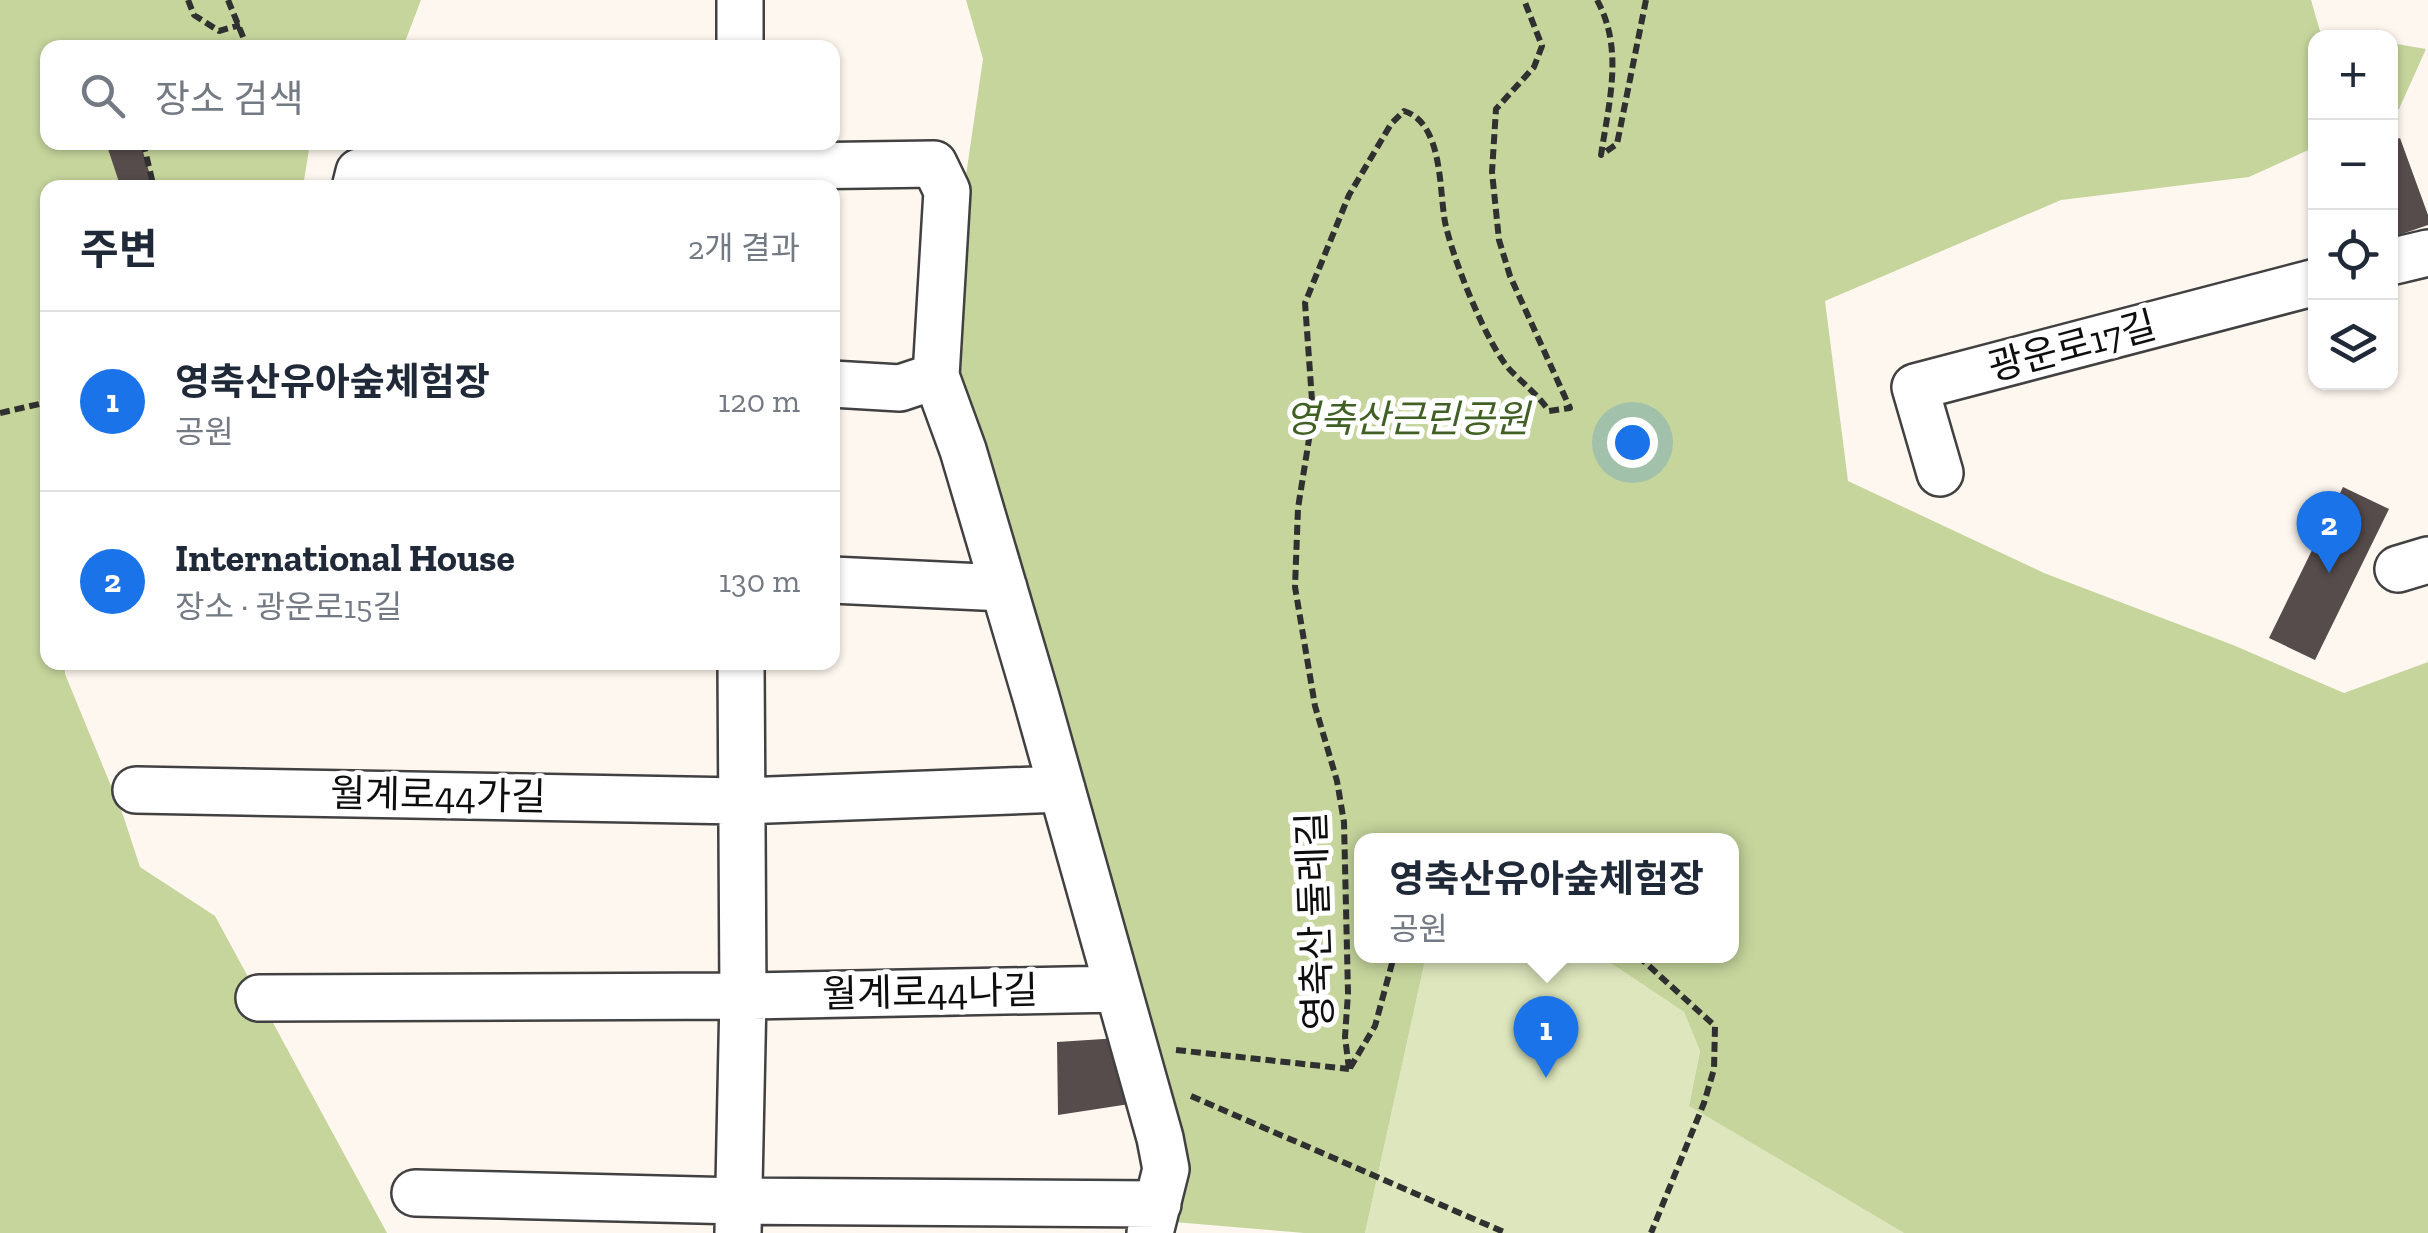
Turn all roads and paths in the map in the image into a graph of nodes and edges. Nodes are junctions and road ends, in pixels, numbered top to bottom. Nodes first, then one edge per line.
1 (188, 0) edge
2 (228, 0) edge
3 (740, 0) edge
4 (1524, 0) edge
5 (1597, 0) edge
6 (1646, 0) edge
7 (240, 26) junction
8 (245, 40) edge
9 (740, 40) edge
10 (144, 150) edge
11 (740, 165) edge
12 (152, 180) edge
13 (356, 180) edge
14 (2428, 252) edge
15 (2398, 260) edge
16 (2308, 284) edge
17 (936, 376) junction
18 (840, 384) edge
19 (40, 404) edge
20 (0, 412) edge
21 (1940, 473) dead end
22 (840, 580) edge
23 (1004, 588) junction
24 (741, 670) edge
25 (1062, 789) junction
26 (136, 790) dead end
27 (740, 800) junction
28 (1392, 963) edge
29 (1646, 963) edge
30 (1118, 989) junction
31 (742, 996) junction
32 (259, 998) dead end
33 (1138, 1060) junction
34 (1349, 1069) junction
35 (415, 1193) dead end
36 (738, 1217) edge
37 (1154, 1218) edge
38 (1506, 1233) edge
39 (1651, 1233) edge

1 - 7 path
2 - 7 path
3 - 9 street
4 - 34 path, 영축산 둘레길
5 - 6 path
7 - 8 path
10 - 12 path
11 - 13 street
11 - 17 street
14 - 15 street
16 - 21 street, 광운로17길
17 - 18 street
17 - 23 street
19 - 20 path
22 - 23 street
23 - 25 street
24 - 27 street
25 - 27 street
25 - 30 street
26 - 27 street, 월계로44가길
27 - 31 street
28 - 34 path, 영축산 둘레길
29 - 39 path
30 - 31 street, 월계로44나길
30 - 33 street
31 - 32 street
31 - 36 street
33 - 34 path
33 - 37 street
33 - 38 path
35 - 36 street
36 - 37 street

